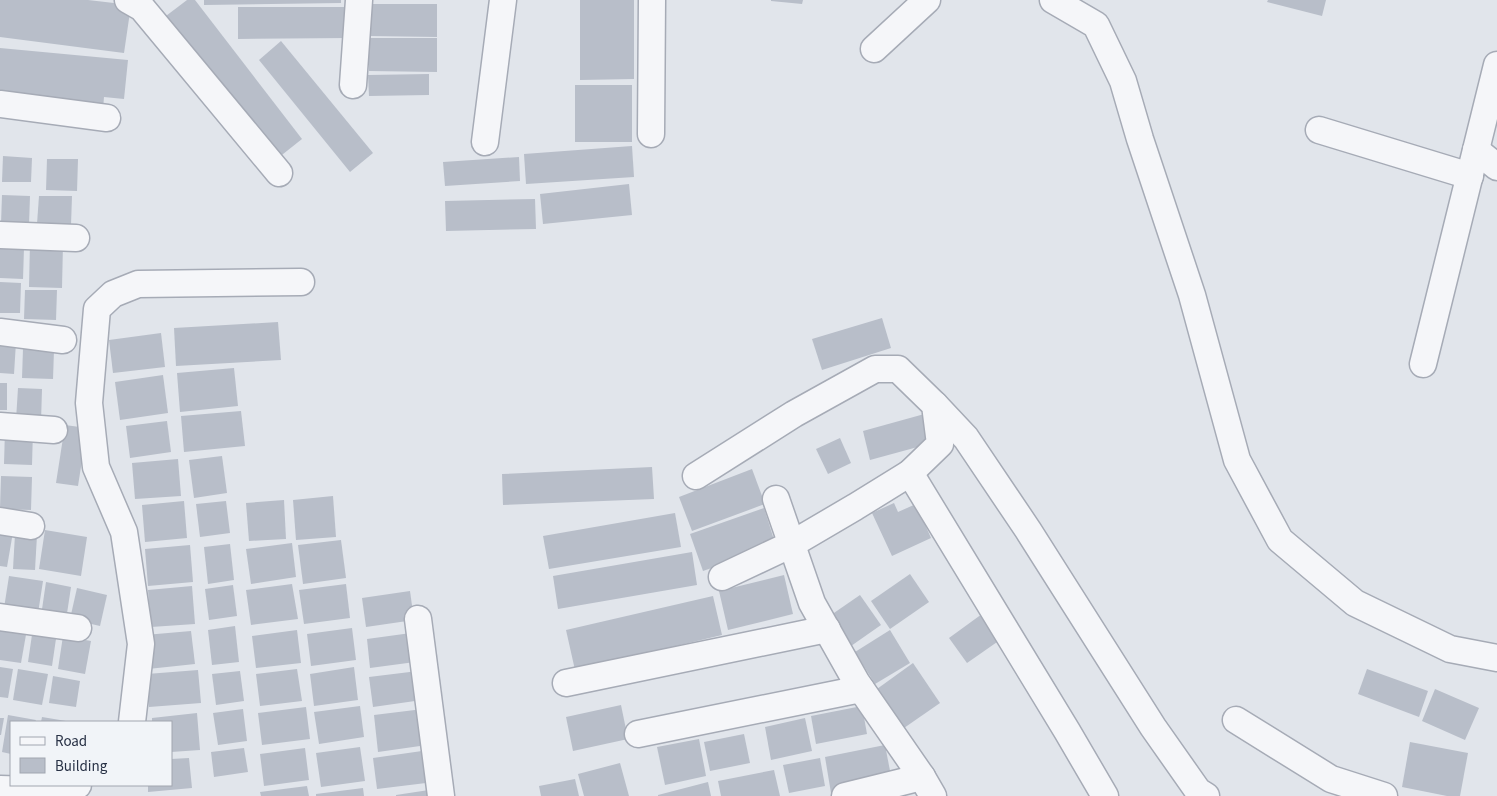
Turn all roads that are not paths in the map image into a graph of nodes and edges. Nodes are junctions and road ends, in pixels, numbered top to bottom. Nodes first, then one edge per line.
1 (128, 0) edge
2 (359, 0) edge
3 (503, 0) edge
4 (652, 0) edge
5 (927, 0) edge
6 (1053, 0) edge
7 (874, 49) dead end
8 (1497, 64) edge
9 (353, 85) dead end
10 (0, 104) edge
11 (107, 118) dead end
12 (1319, 130) dead end
13 (651, 134) dead end
14 (485, 142) dead end
15 (1476, 150) junction
16 (1497, 168) edge
17 (279, 173) dead end
18 (1470, 176) junction
19 (0, 235) edge
20 (76, 238) dead end
21 (301, 282) dead end
22 (0, 332) edge
23 (62, 340) dead end
24 (1423, 364) dead end
25 (935, 405) junction
26 (0, 426) edge
27 (54, 430) dead end
28 (910, 472) junction
29 (696, 476) dead end
30 (776, 499) dead end
31 (0, 521) edge
32 (31, 526) dead end
33 (792, 544) junction
34 (722, 577) dead end
35 (0, 617) edge
36 (418, 619) dead end
37 (78, 628) dead end
38 (828, 629) junction
39 (1497, 658) edge
40 (566, 683) dead end
41 (861, 689) junction
42 (1236, 720) dead end
43 (132, 721) edge
44 (638, 734) dead end
45 (69, 786) edge
46 (927, 787) edge
47 (0, 789) edge
48 (441, 796) edge
49 (845, 796) edge
50 (1104, 796) edge
51 (1206, 796) edge
52 (1384, 796) edge

1 - 17 street
2 - 9 street
3 - 14 street
4 - 13 street
5 - 7 street
6 - 39 street
8 - 15 street
10 - 11 street
12 - 18 street
15 - 16 street
15 - 18 street
18 - 24 street
19 - 20 street
21 - 43 street
22 - 23 street
25 - 28 street
25 - 29 street
25 - 51 street
26 - 27 street
28 - 33 street
28 - 50 street
30 - 33 street
31 - 32 street
33 - 34 street
33 - 38 street
35 - 37 street
36 - 48 street
38 - 40 street
38 - 41 street
41 - 44 street
41 - 46 street
42 - 52 street
45 - 47 street
46 - 49 street

